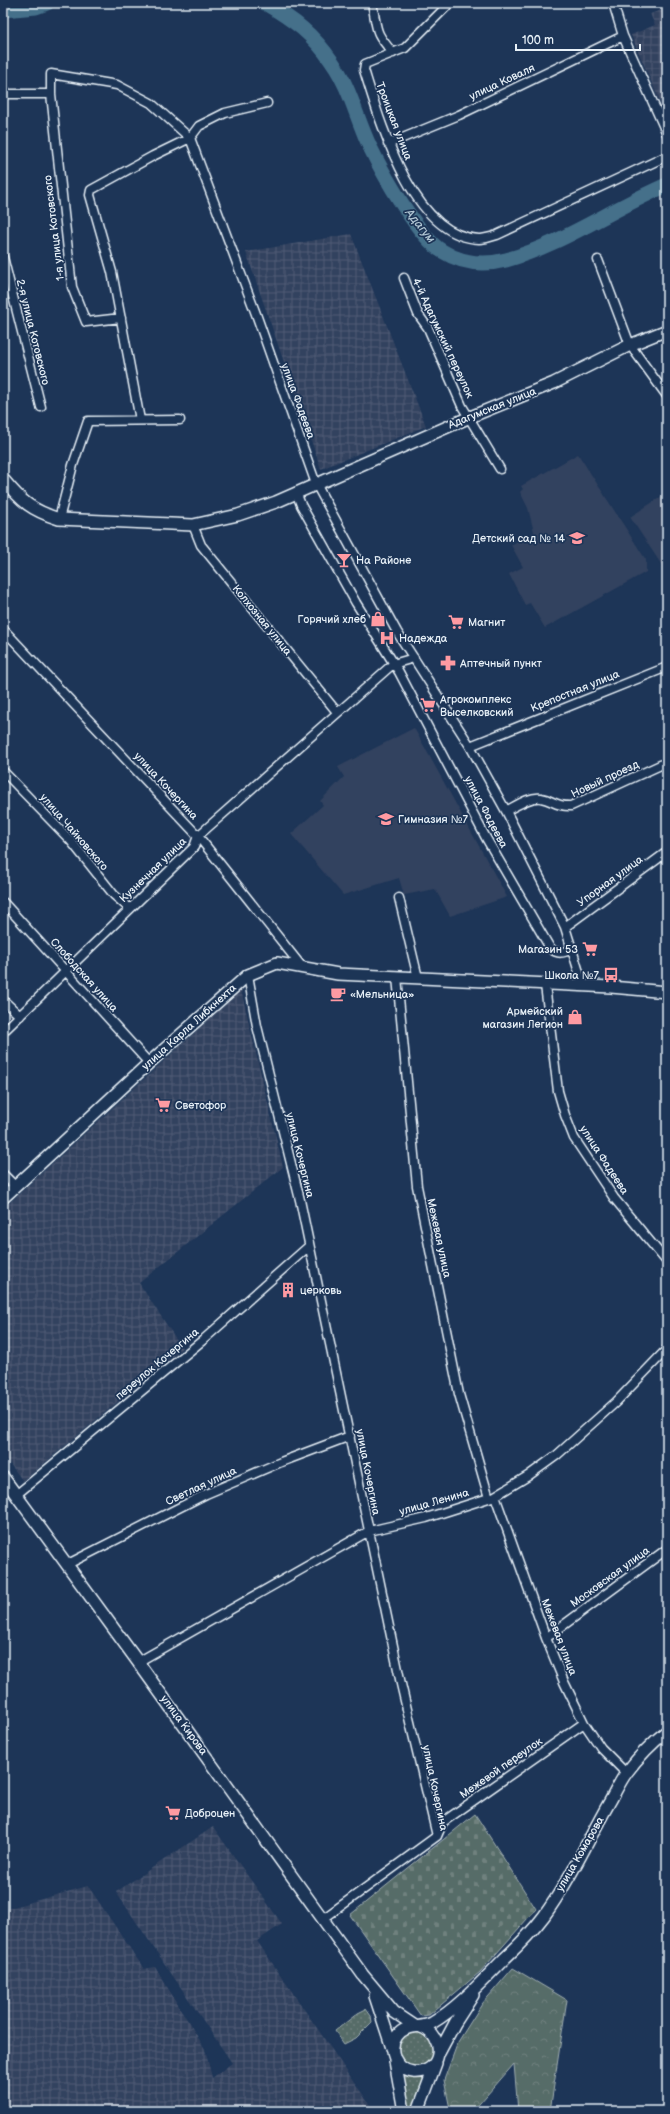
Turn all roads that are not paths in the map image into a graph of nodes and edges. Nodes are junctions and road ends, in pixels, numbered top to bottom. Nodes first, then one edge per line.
1 (372, 3) edge
2 (450, 3) edge
3 (613, 3) edge
4 (623, 36) junction
5 (393, 53) junction
6 (3, 94) edge
7 (51, 94) junction
8 (266, 103) dead end
9 (667, 134) edge
10 (190, 138) junction
11 (388, 144) junction
12 (667, 156) edge
13 (3, 260) edge
14 (598, 260) dead end
15 (404, 278) dead end
16 (121, 318) junction
17 (667, 330) edge
18 (630, 345) junction
19 (667, 396) edge
20 (41, 407) dead end
21 (470, 417) junction
22 (140, 420) junction
23 (180, 420) dead end
24 (500, 469) dead end
25 (3, 480) edge
26 (316, 484) junction
27 (296, 492) junction
28 (59, 519) junction
29 (193, 525) junction
30 (3, 629) edge
31 (414, 658) junction
32 (393, 664) junction
33 (667, 667) edge
34 (337, 712) junction
35 (470, 746) junction
36 (667, 762) edge
37 (3, 770) edge
38 (506, 811) junction
39 (198, 836) junction
40 (667, 852) edge
41 (400, 898) dead end
42 (3, 902) edge
43 (129, 908) junction
44 (565, 928) junction
45 (572, 949) junction
46 (302, 967) junction
47 (67, 972) junction
48 (248, 975) junction
49 (397, 977) junction
50 (418, 978) junction
51 (545, 984) junction
52 (583, 985) junction
53 (667, 992) edge
54 (3, 1000) edge
55 (20, 1016) junction
56 (3, 1032) edge
57 (149, 1062) junction
58 (3, 1174) edge
59 (16, 1187) junction
60 (3, 1198) edge
61 (309, 1246) junction
62 (667, 1262) edge
63 (667, 1349) edge
64 (350, 1436) junction
65 (3, 1477) edge
66 (16, 1495) junction
67 (492, 1497) junction
68 (369, 1531) junction
69 (667, 1549) edge
70 (66, 1565) junction
71 (546, 1638) junction
72 (138, 1662) junction
73 (584, 1723) junction
74 (667, 1730) edge
75 (626, 1773) junction
76 (437, 1836) junction
77 (323, 1919) junction
78 (489, 1974) junction
79 (363, 1975) junction
80 (418, 2026) junction
81 (392, 2049) junction
82 (437, 2058) junction
83 (395, 2061) junction
84 (404, 2111) edge
85 (418, 2111) edge

1 - 5 street
2 - 5 street, Троицкая улица
3 - 4 street
4 - 9 street
4 - 11 street, улица Коваля
5 - 11 street, Троицкая улица
6 - 7 street
7 - 10 street, улица Фадеева
7 - 16 street, 1-я улица Котовского
8 - 10 street
10 - 16 street
10 - 26 street, улица Фадеева
11 - 12 street, Троицкая улица
13 - 20 street, 2-я улица Котовского
14 - 18 street
15 - 21 street, 4-й Адагумский переулок
16 - 22 street
17 - 18 main road, Адагумская улица
18 - 19 street
18 - 21 main road, Адагумская улица
21 - 24 street, 4-й Адагумский переулок
21 - 26 main road, Адагумская улица
22 - 23 street
22 - 28 street
25 - 28 main road
26 - 27 main road
26 - 31 street, улица Фадеева
27 - 29 main road
27 - 32 street, улица Фадеева
28 - 29 main road
29 - 34 street, Колхозная улица
30 - 39 street, улица Кочергина
31 - 32 street
31 - 35 street, улица Фадеева
32 - 34 street, Кузнечная улица
32 - 45 street, улица Фадеева
33 - 35 street, Крепостная улица
34 - 39 street, Кузнечная улица
35 - 38 street, улица Фадеева
36 - 38 street, Новый проезд
37 - 43 street, улица Чайковского
38 - 44 street, улица Фадеева
39 - 43 street, Кузнечная улица
39 - 46 street, улица Кочергина
40 - 44 street, Упорная улица
41 - 50 street
42 - 47 street, Слободская улица
43 - 47 street, Кузнечная улица
44 - 45 street, улица Фадеева
45 - 52 street, улица Фадеева
46 - 48 main road, улица Карла Либкнехта
46 - 49 main road, улица Карла Либкнехта
47 - 55 street, Кузнечная улица
47 - 57 street, Слободская улица
48 - 57 main road, улица Карла Либкнехта
48 - 61 street, улица Кочергина
49 - 50 main road, улица Карла Либкнехта
49 - 67 street, Межевая улица
50 - 51 main road, улица Карла Либкнехта
51 - 52 main road, улица Карла Либкнехта
51 - 62 street, улица Фадеева
52 - 53 main road, улица Карла Либкнехта
54 - 55 street
55 - 56 street, Кузнечная улица
57 - 59 main road, улица Карла Либкнехта
58 - 59 street
59 - 60 main road, улица Карла Либкнехта
61 - 64 street, улица Кочергина
61 - 66 street, переулок Кочергина
63 - 67 street, улица Ленина
64 - 68 street, улица Кочергина
64 - 70 street, Светлая улица
65 - 66 main road, улица Кирова
66 - 70 main road, улица Кирова
67 - 68 street, улица Ленина
67 - 71 street, Межевая улица
68 - 72 street, улица Ленина
68 - 76 street, улица Кочергина
69 - 71 street, Московская улица
70 - 72 main road, улица Кирова
71 - 73 street, Межевая улица
72 - 77 main road, улица Кирова
73 - 75 street, Межевая улица
73 - 76 street, Межевой переулок
74 - 75 main road, улица Комарова
75 - 78 main road, улица Комарова
76 - 77 street, улица Кочергина
77 - 79 main road, улица Кирова
78 - 80 main road
78 - 82 main road
79 - 80 main road
79 - 81 main road
80 - 81 main road
80 - 82 main road
81 - 83 main road
82 - 83 main road
82 - 85 main road
83 - 84 main road

